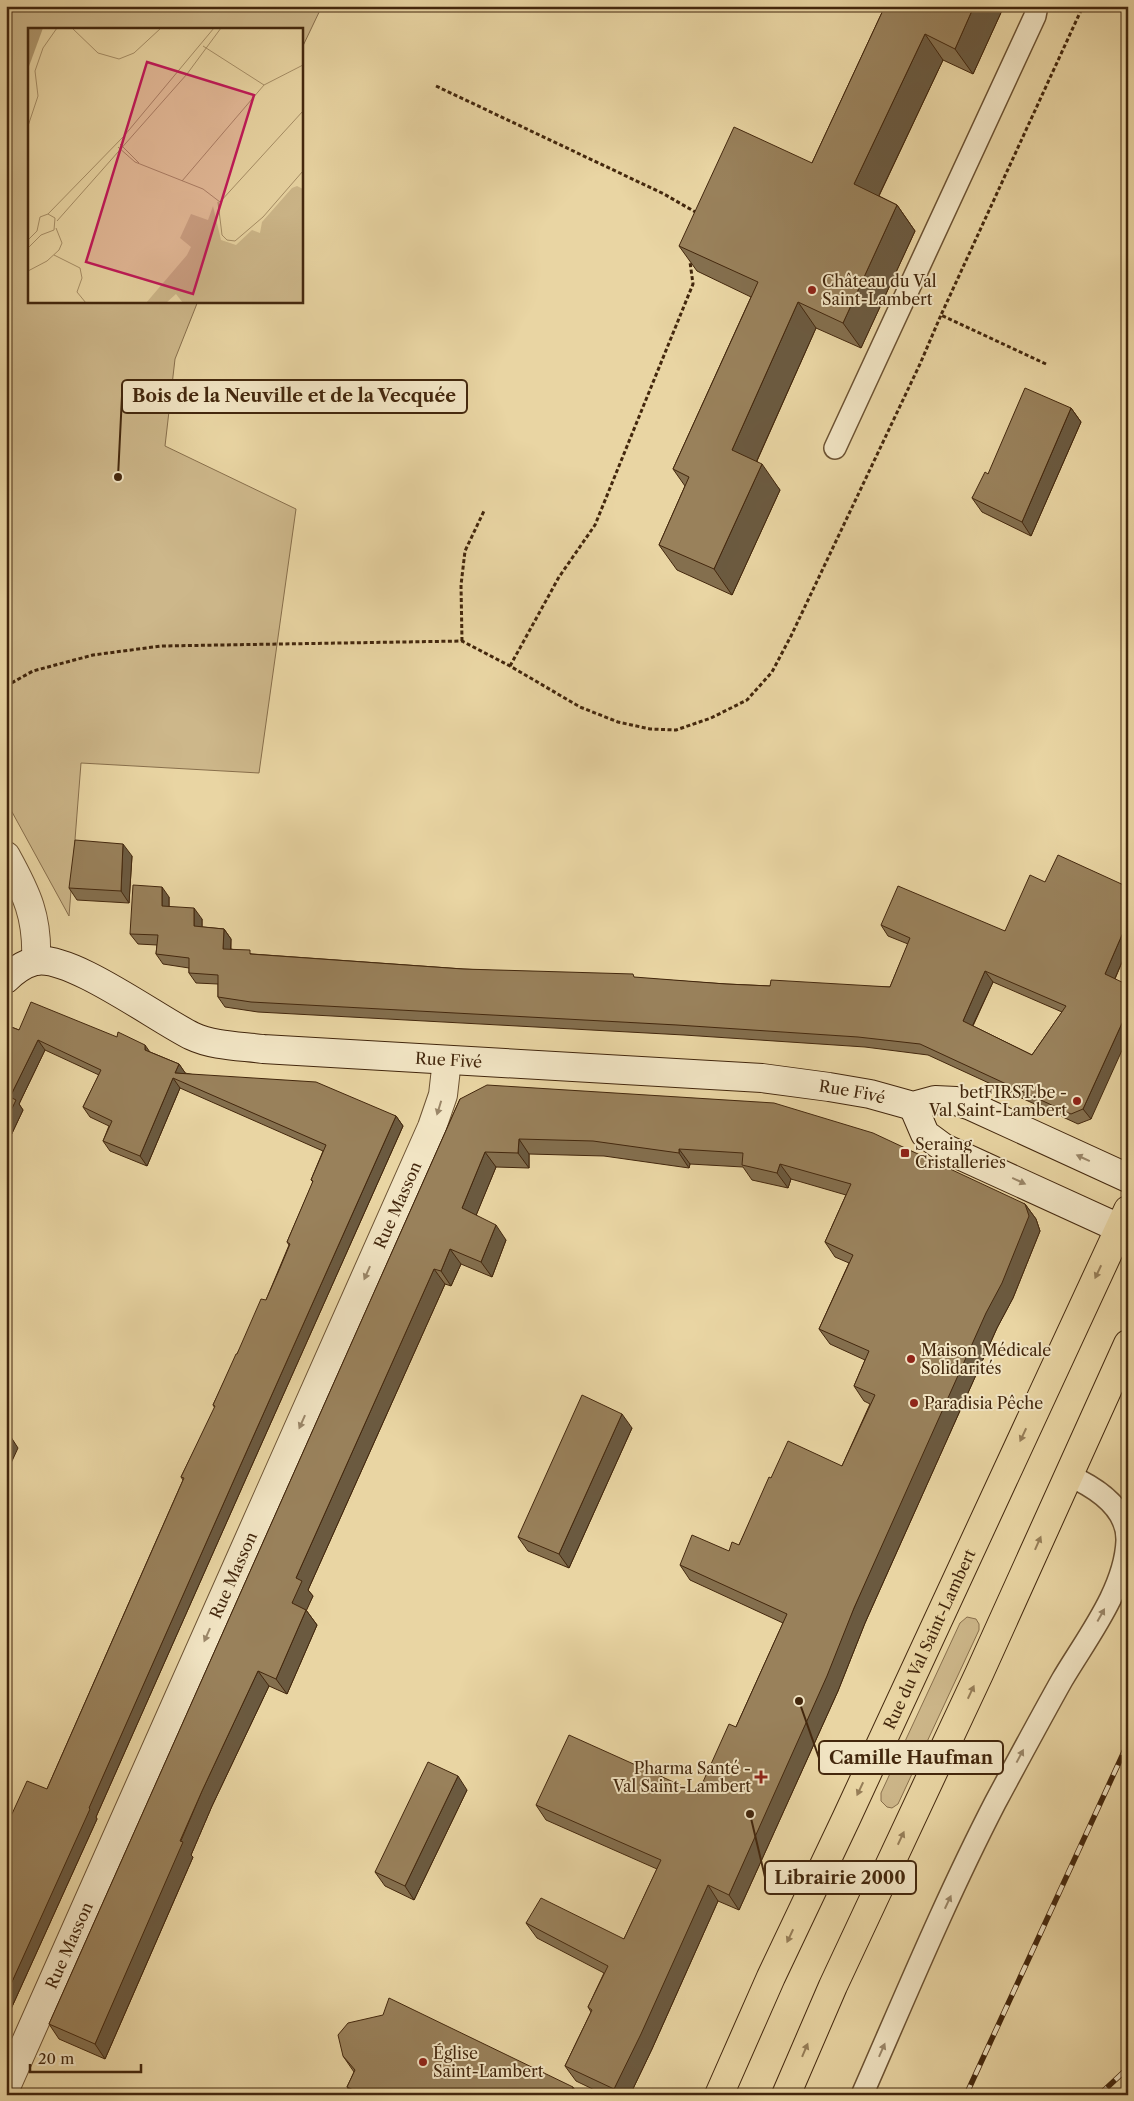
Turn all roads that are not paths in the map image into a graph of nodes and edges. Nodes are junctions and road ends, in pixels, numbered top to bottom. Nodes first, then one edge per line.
1 (1037, 6) edge
2 (835, 448) dead end
3 (6, 856) edge
4 (36, 961) junction
5 (6, 979) edge
6 (447, 1060) junction
7 (913, 1106) junction
8 (1128, 1178) edge
9 (1125, 1222) edge
10 (1128, 1344) edge
11 (1068, 1475) junction
12 (6, 2087) edge
13 (719, 2095) edge
14 (786, 2095) edge
15 (862, 2095) edge

1 - 2 lane
3 - 4 street
4 - 5 street
4 - 6 street, Rue Fivé
6 - 7 street, Rue Fivé
6 -> 12 street, Rue Masson
8 -> 7 street, Rue Fivé
7 -> 9 street
9 -> 13 main road, Rue du Val Saint-Lambert
10 - 11 main road
14 -> 11 main road
15 -> 11 lane

